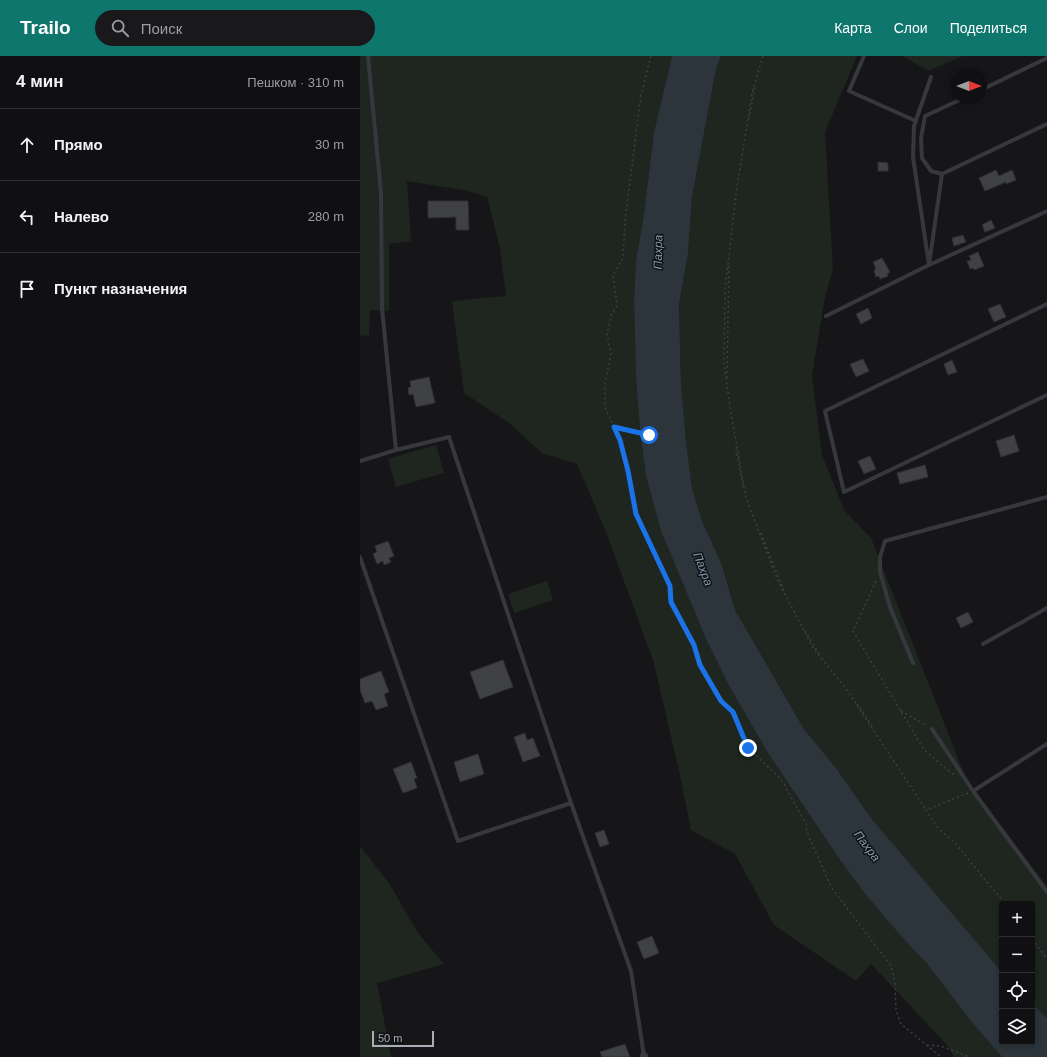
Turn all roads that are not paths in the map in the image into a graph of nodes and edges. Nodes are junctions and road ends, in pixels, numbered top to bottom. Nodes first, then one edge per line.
1 (368, 56) edge
2 (864, 56) edge
3 (1047, 58) edge
4 (931, 77) dead end
5 (987, 87) edge
6 (951, 104) edge
7 (916, 121) junction
8 (1047, 124) edge
9 (942, 174) junction
10 (1047, 211) edge
11 (929, 265) junction
12 (1047, 304) edge
13 (826, 316) dead end
14 (1047, 395) edge
15 (396, 450) junction
16 (360, 461) edge
17 (1047, 497) edge
18 (360, 557) edge
19 (1047, 608) edge
20 (983, 644) dead end
21 (913, 663) dead end
22 (932, 729) road end
23 (1047, 744) edge
24 (973, 791) junction
25 (571, 803) junction
26 (1047, 892) edge
27 (644, 1056) edge

1 - 15 lane
2 - 7 lane
3 - 5 lane
4 - 7 lane
6 - 9 lane
7 - 11 lane
8 - 9 lane
9 - 11 lane
10 - 11 lane
11 - 13 lane
12 - 14 lane
15 - 16 lane
15 - 25 lane
17 - 21 lane
18 - 25 lane
19 - 20 lane
22 - 24 lane
23 - 24 lane
24 - 26 lane
25 - 27 lane

